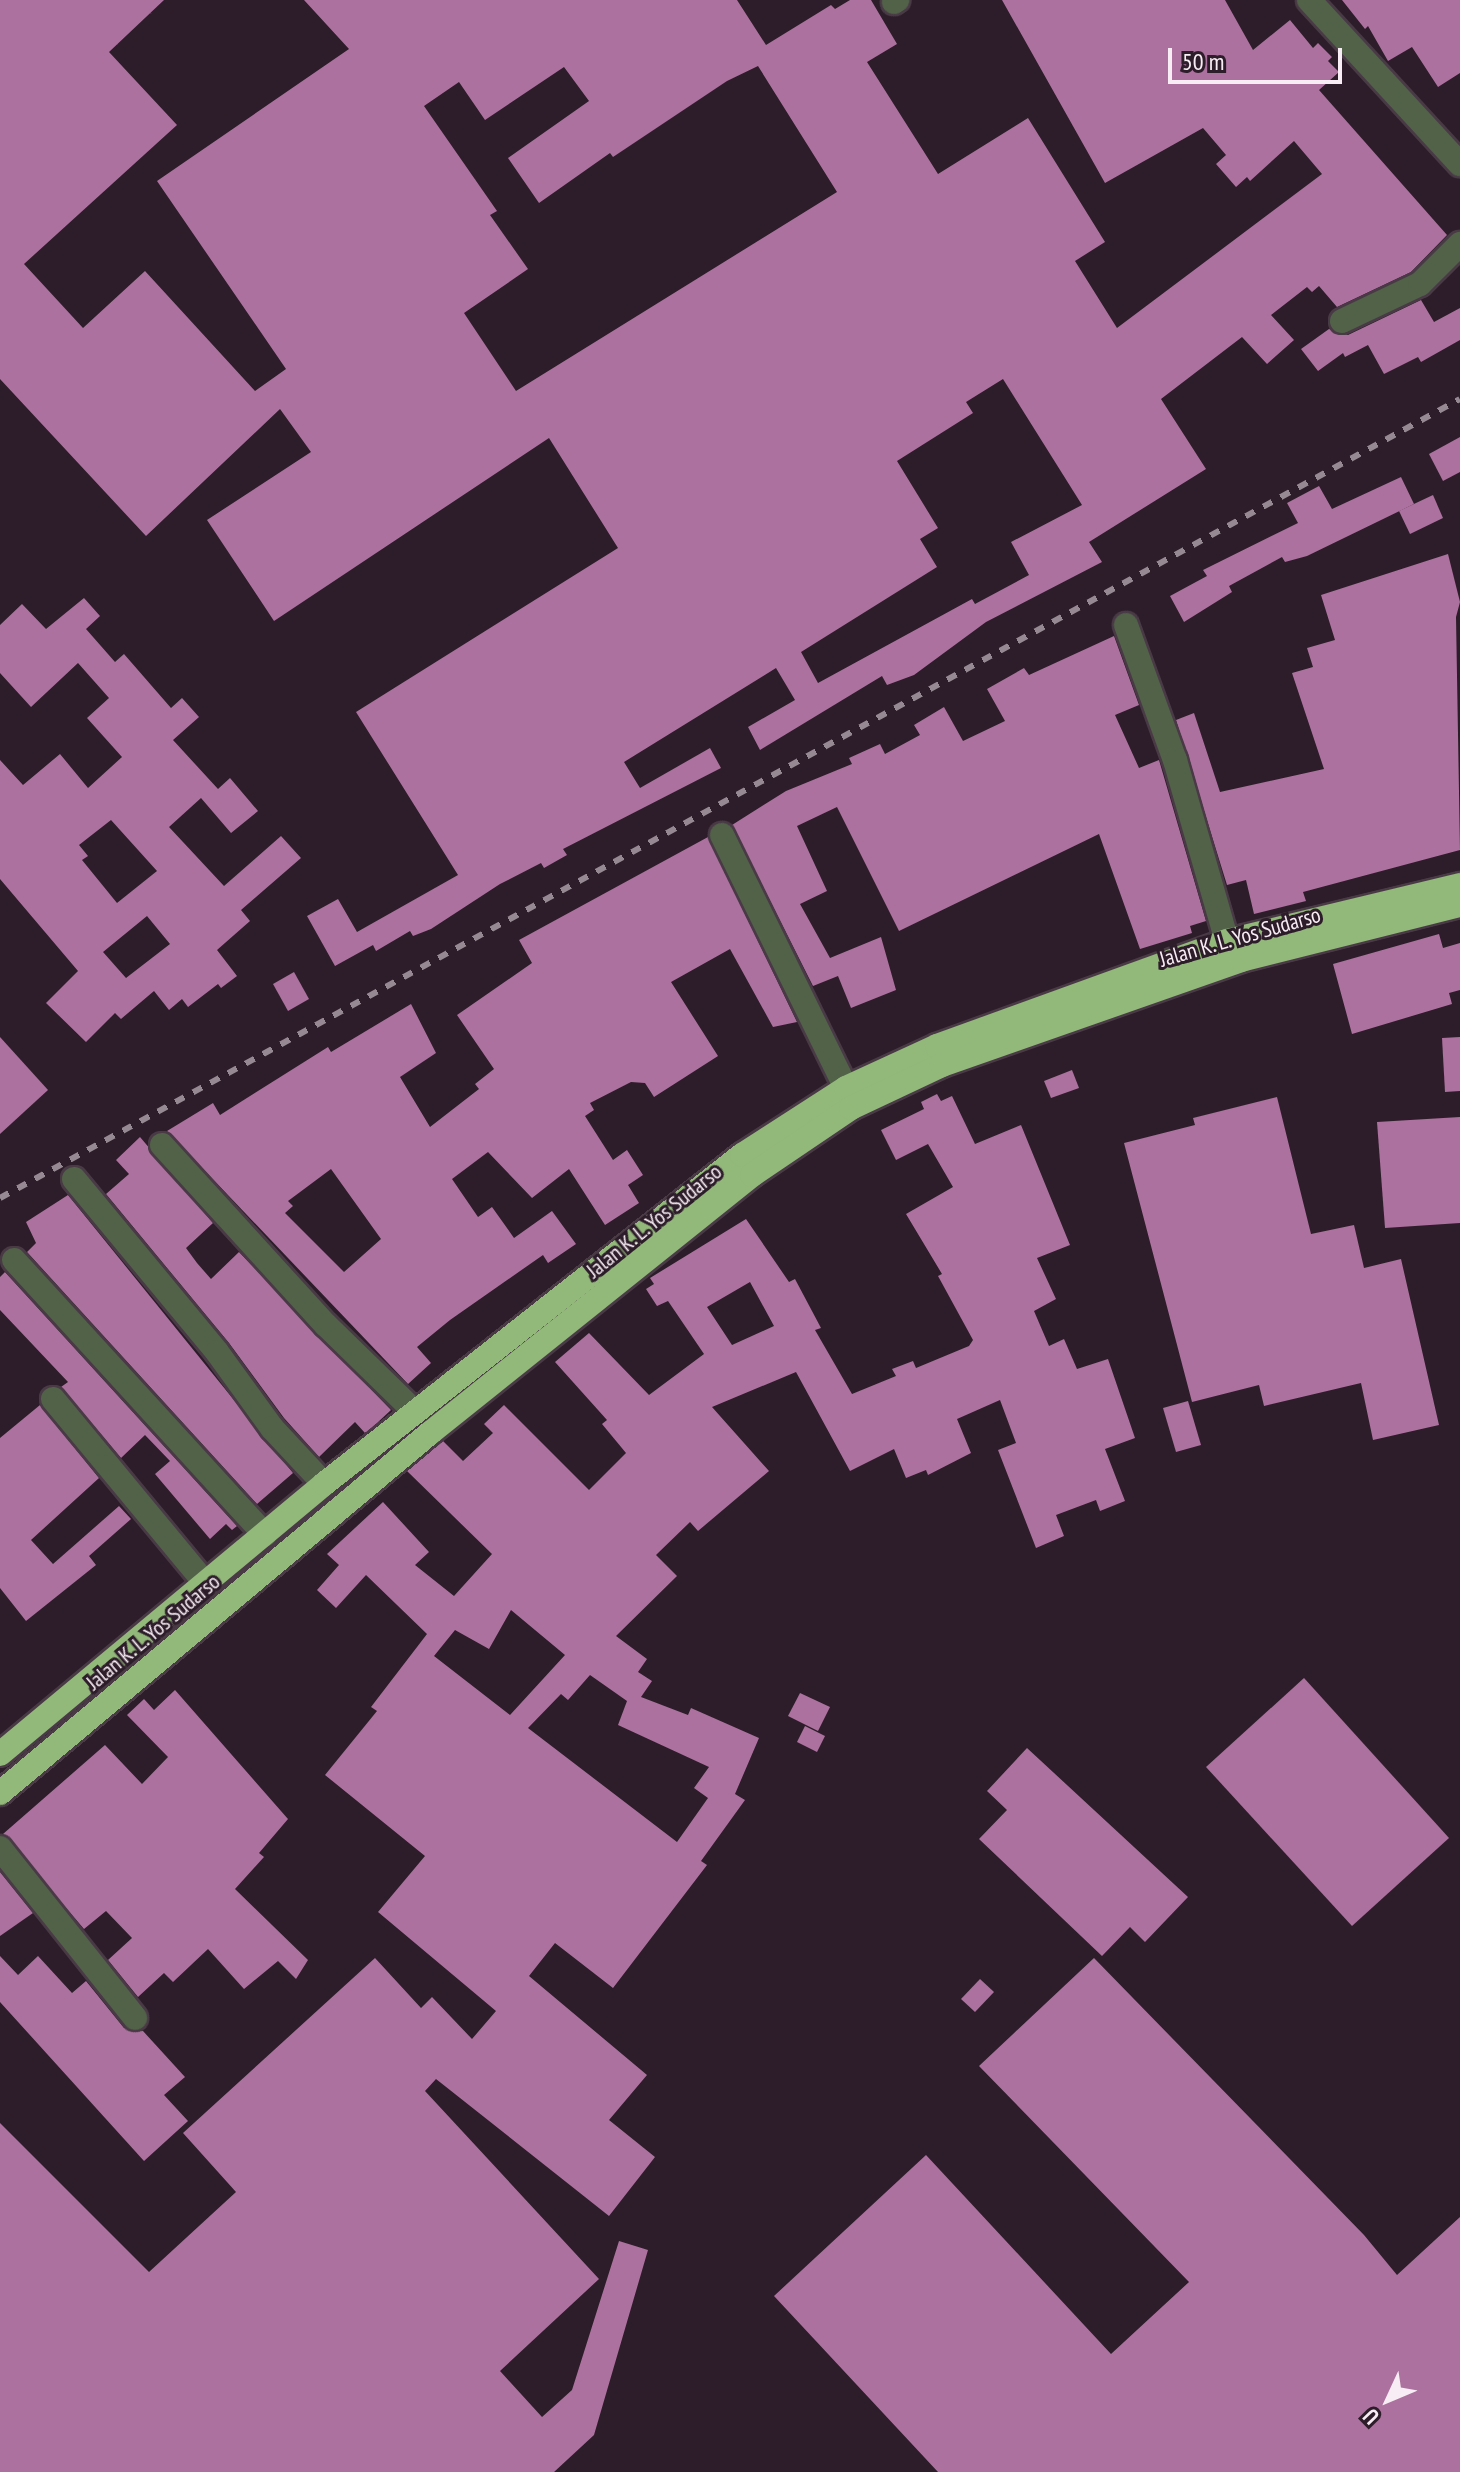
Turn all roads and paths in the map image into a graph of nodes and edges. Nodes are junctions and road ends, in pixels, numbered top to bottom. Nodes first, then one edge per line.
1 (1309, 0) edge
2 (1460, 164) edge
3 (1460, 244) edge
4 (1342, 321) dead end
5 (1126, 625) dead end
6 (722, 835) dead end
7 (1460, 885) edge
8 (1460, 905) edge
9 (1227, 941) junction
10 (846, 1088) junction
11 (162, 1145) dead end
12 (74, 1179) dead end
13 (14, 1260) dead end
14 (53, 1399) dead end
15 (415, 1412) junction
16 (324, 1484) junction
17 (265, 1535) junction
18 (206, 1584) junction
19 (0, 1754) edge
20 (0, 1793) edge
21 (0, 1848) edge
22 (135, 2018) dead end

1 - 2 street
3 - 4 street
5 - 9 street
6 - 10 street
7 - 9 highway, Jalan K. L. Yos Sudarso
8 - 20 highway, Jalan K. L. Yos Sudarso
9 - 10 highway, Jalan K. L. Yos Sudarso
10 - 15 highway, Jalan K. L. Yos Sudarso
11 - 15 street
12 - 16 street
13 - 17 street
14 - 18 street
15 - 16 highway, Jalan K. L. Yos Sudarso
16 - 17 highway, Jalan K. L. Yos Sudarso
17 - 18 highway, Jalan K. L. Yos Sudarso
18 - 19 highway, Jalan K. L. Yos Sudarso
21 - 22 street

